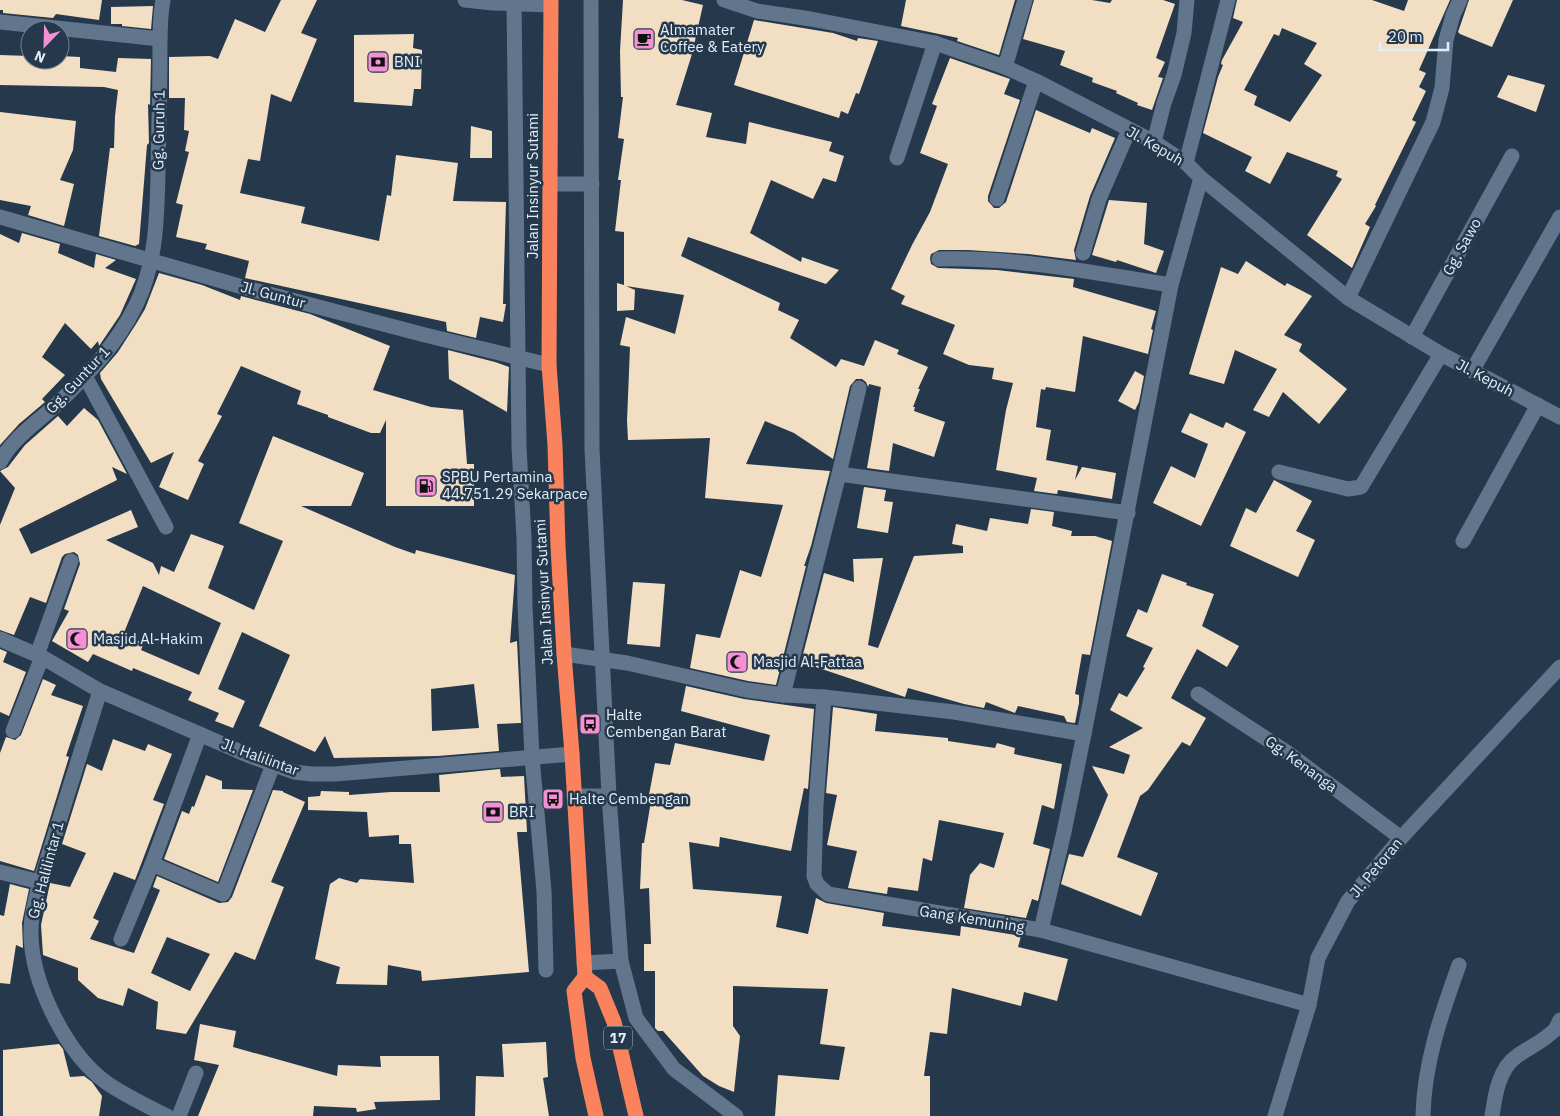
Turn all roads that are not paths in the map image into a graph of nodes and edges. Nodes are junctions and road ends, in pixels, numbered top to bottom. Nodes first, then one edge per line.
1 (164, 0) edge
2 (465, 0) edge
3 (591, 0) edge
4 (724, 0) edge
5 (1025, 0) edge
6 (1187, 0) edge
7 (1228, 0) edge
8 (1460, 0) edge
9 (514, 2) edge
10 (551, 2) edge
11 (0, 22) edge
12 (160, 39) junction
13 (935, 43) junction
14 (1006, 67) junction
15 (1036, 81) junction
16 (1129, 130) junction
17 (1154, 142) junction
18 (1512, 156) dead end
19 (897, 158) dead end
20 (1186, 163) junction
21 (1201, 178) junction
22 (550, 184) junction
23 (592, 184) junction
24 (998, 199) dead end
25 (1560, 216) edge
26 (0, 217) edge
27 (1083, 252) dead end
28 (939, 259) dead end
29 (152, 260) junction
30 (1171, 285) junction
31 (1348, 298) junction
32 (1412, 337) junction
33 (1441, 354) junction
34 (517, 357) junction
35 (549, 365) junction
36 (1472, 372) junction
37 (85, 376) junction
38 (858, 388) dead end
39 (1538, 405) junction
40 (1560, 417) edge
41 (0, 462) edge
42 (1279, 472) dead end
43 (839, 474) junction
44 (1128, 514) junction
45 (166, 527) dead end
46 (1463, 542) dead end
47 (71, 561) dead end
48 (0, 639) edge
49 (564, 654) junction
50 (39, 656) junction
51 (601, 660) junction
52 (1560, 667) edge
53 (100, 691) junction
54 (1198, 694) dead end
55 (783, 695) junction
56 (824, 697) junction
57 (13, 731) dead end
58 (200, 734) junction
59 (1084, 734) junction
60 (572, 754) junction
61 (532, 757) junction
62 (273, 764) junction
63 (574, 796) junction
64 (609, 796) junction
65 (1401, 838) junction
66 (152, 864) junction
67 (0, 872) edge
68 (40, 882) junction
69 (1041, 930) junction
70 (121, 939) dead end
71 (620, 960) junction
72 (1459, 965) dead end
73 (546, 970) dead end
74 (584, 970) junction
75 (1309, 1005) junction
76 (1560, 1020) edge
77 (196, 1073) dead end
78 (635, 1112) edge
79 (167, 1116) edge
80 (179, 1116) edge
81 (596, 1116) edge
82 (736, 1116) edge
83 (1274, 1116) edge
84 (1423, 1116) edge
85 (1492, 1116) edge

1 - 12 street, Gg. Guruh 1
2 - 9 street
3 - 23 street
4 - 13 street, Jl. Kepuh
5 - 14 street
6 - 17 street
7 - 20 street
8 - 31 street
9 - 10 street
9 - 34 street
10 - 22 highway, Jalan Insinyur Sutami
11 - 12 street
12 - 29 street, Gg. Guruh 1
13 - 14 street, Jl. Kepuh
13 - 19 street
14 - 15 street, Jl. Kepuh
15 - 16 street, Jl. Kepuh
15 - 24 street
16 - 17 street, Jl. Kepuh
16 - 27 street
17 - 20 street, Jl. Kepuh
18 - 32 street, Gg. Sawo
20 - 21 street, Jl. Kepuh
21 - 30 street
21 - 31 street, Jl. Kepuh
22 - 23 street
22 - 35 highway, Jalan Insinyur Sutami
23 - 51 street
25 - 36 street
26 - 29 street, Jl. Guntur
28 - 30 street
29 - 34 street, Jl. Guntur
29 - 37 street, Gg. Guntur 1
30 - 44 street
31 - 32 street, Jl. Kepuh
32 - 33 street, Jl. Kepuh
33 - 36 street, Jl. Kepuh
33 - 42 street
34 - 35 street, Jl. Guntur
34 - 61 street
35 - 49 highway, Jalan Insinyur Sutami
36 - 39 street, Jl. Kepuh
37 - 41 street, Gg. Guntur 1
37 - 45 street
38 - 43 street
39 - 40 street, Jl. Kepuh
39 - 46 street
43 - 44 street
43 - 55 street
44 - 59 street
47 - 50 street
48 - 50 street, Jl. Halilintar
49 - 51 street
49 - 60 highway, Jalan Insinyur Sutami
50 - 53 street, Jl. Halilintar
50 - 57 street
51 - 55 street
51 - 64 street
52 - 65 street, Jl. Petoran
53 - 58 street, Jl. Halilintar
53 - 68 street, Gg. Halilintar 1
54 - 65 street, Gg. Kenanga
55 - 56 street
56 - 59 street
56 - 69 street, Gang Kemuning
58 - 62 street, Jl. Halilintar
58 - 66 street
59 - 69 street
60 - 61 street, Jl. Halilintar
60 - 63 highway, Jalan Insinyur Sutami
61 - 62 street, Jl. Halilintar
61 - 73 street
62 - 66 street
63 - 64 street
63 - 74 highway, Jalan Insinyur Sutami
64 - 71 street
65 - 75 street, Jl. Petoran
66 - 70 street
67 - 68 street
68 - 79 street, Gg. Halilintar 1
69 - 75 street, Gang Kemuning
71 - 74 street
71 - 82 street
72 - 84 street
74 - 78 highway, 17
74 - 81 highway
75 - 83 street, Jl. Petoran
76 - 85 street
77 - 80 street

